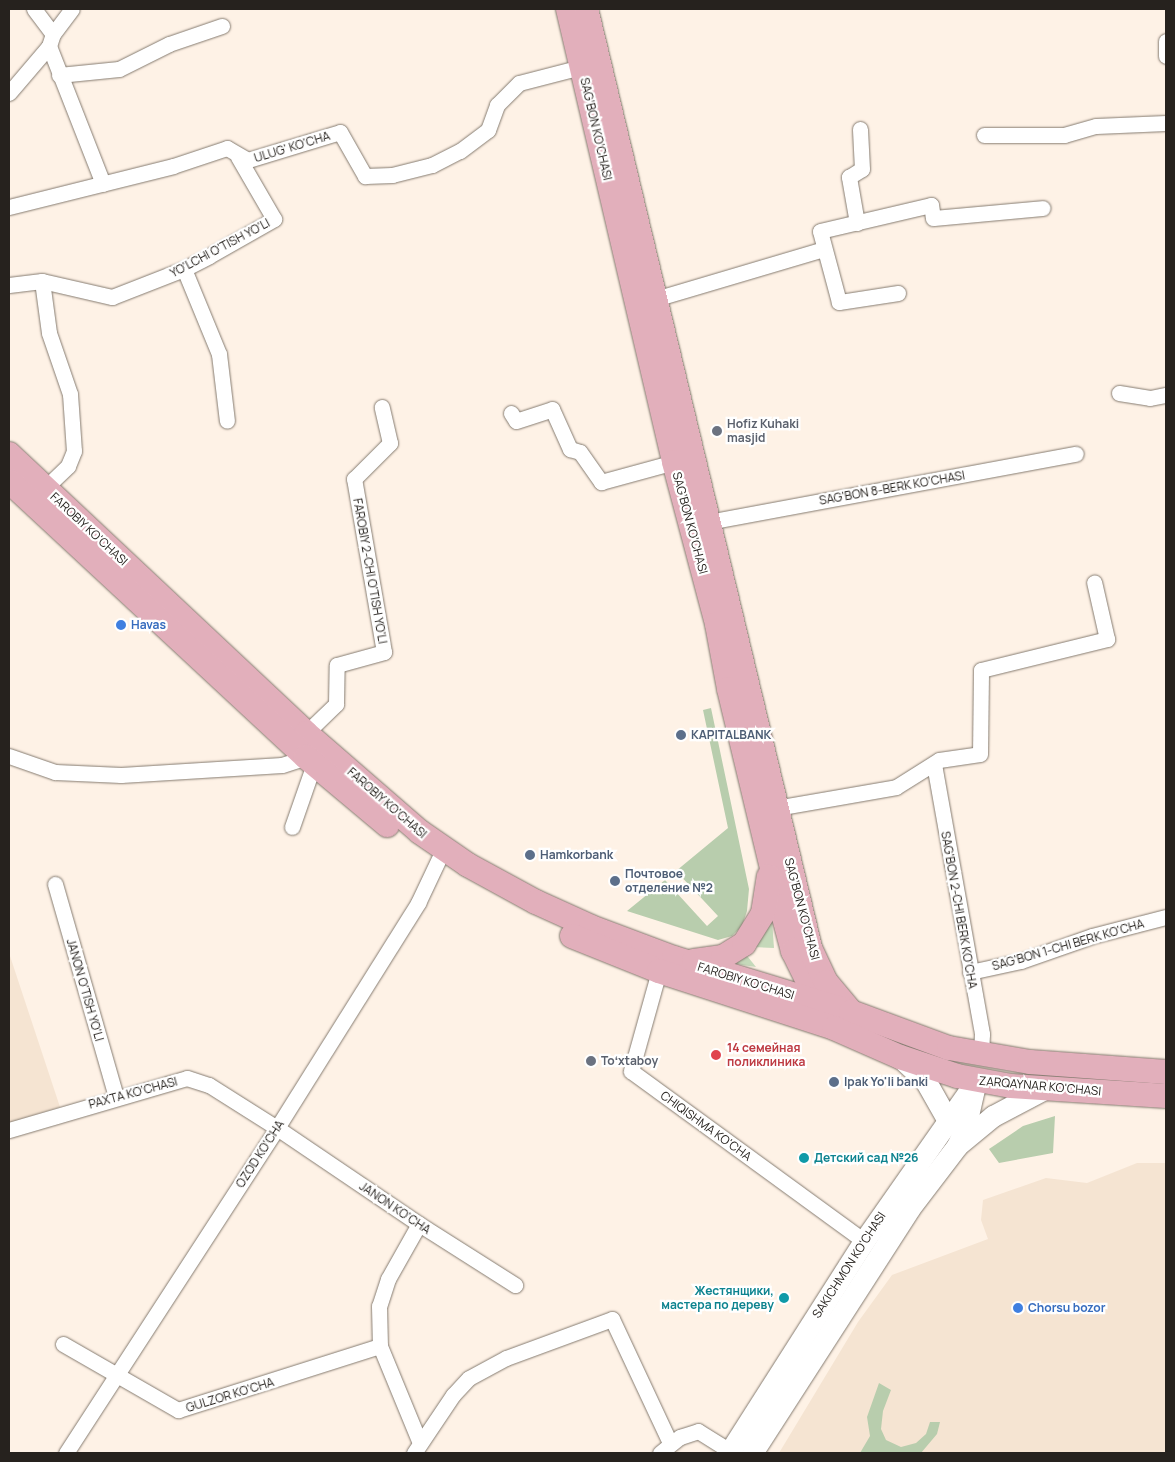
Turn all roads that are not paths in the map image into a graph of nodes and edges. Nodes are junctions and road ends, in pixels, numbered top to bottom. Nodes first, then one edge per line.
1 (34, 9) edge
2 (72, 9) edge
3 (568, 9) edge
4 (586, 9) edge
5 (222, 26) dead end
6 (51, 40) junction
7 (1166, 41) edge
8 (585, 55) junction
9 (1166, 56) edge
10 (59, 75) junction
11 (9, 94) edge
12 (1166, 123) edge
13 (860, 129) dead end
14 (984, 135) dead end
15 (238, 156) junction
16 (103, 184) junction
17 (9, 207) edge
18 (1043, 208) dead end
19 (857, 223) junction
20 (824, 249) junction
21 (184, 270) junction
22 (42, 281) junction
23 (9, 284) edge
24 (898, 293) dead end
25 (655, 299) junction
26 (1120, 393) dead end
27 (1166, 395) edge
28 (382, 407) dead end
29 (511, 414) dead end
30 (227, 422) dead end
31 (9, 454) edge
32 (1076, 454) dead end
33 (674, 462) junction
34 (9, 481) edge
35 (46, 488) junction
36 (708, 522) junction
37 (1094, 582) dead end
38 (311, 749) junction
39 (9, 756) edge
40 (934, 764) junction
41 (776, 808) junction
42 (292, 827) dead end
43 (439, 856) junction
44 (770, 862) junction
45 (55, 884) dead end
46 (1166, 917) edge
47 (970, 972) junction
48 (662, 974) junction
49 (817, 1002) junction
50 (851, 1012) junction
51 (834, 1028) junction
52 (981, 1056) junction
53 (900, 1057) junction
54 (1007, 1059) junction
55 (1166, 1072) edge
56 (976, 1081) junction
57 (1044, 1089) junction
58 (1166, 1096) edge
59 (116, 1097) junction
60 (947, 1119) junction
61 (277, 1128) junction
62 (9, 1130) edge
63 (958, 1146) junction
64 (418, 1224) junction
65 (855, 1235) junction
66 (515, 1285) dead end
67 (63, 1344) dead end
68 (380, 1346) junction
69 (118, 1376) junction
70 (417, 1448) edge
71 (665, 1448) edge
72 (729, 1452) edge
73 (66, 1453) edge
74 (752, 1453) edge

1 - 6 street
2 - 6 street
3 - 8 main road, SAG’BON KO’CHASI
4 - 8 main road, SAG’BON KO’CHASI
5 - 10 street
6 - 10 street
6 - 11 street
7 - 9 street
8 - 15 street, ULUG' KO'CHA
8 - 25 main road, SAG’BON KO’CHASI
8 - 33 main road, SAG’BON KO’CHASI
10 - 16 street
12 - 14 street
13 - 19 street
15 - 16 street, ULUG' KO'CHA
15 - 21 street, YO'LCHI O'TISH YO'LI
16 - 17 street, ULUG' KO'CHA
18 - 19 street
19 - 20 street
20 - 24 street
20 - 25 street
21 - 22 street, YO'LCHI O'TISH YO'LI
21 - 30 street
22 - 23 street, YO'LCHI O'TISH YO'LI
22 - 35 street
25 - 36 main road, SAG’BON KO’CHASI
26 - 27 street
28 - 38 street, FAROBIY 2-CHI O'TISH YO'LI
29 - 33 street
31 - 35 main road, FAROBIY KO'CHASI
32 - 36 street, SAG'BON 8-BERK KO'CHASI
33 - 44 main road, SAG’BON KO’CHASI
34 - 38 main road, FAROBIY KO'CHASI
35 - 38 main road, FAROBIY KO'CHASI
36 - 41 main road, SAG’BON KO’CHASI
37 - 40 street
38 - 39 street
38 - 42 street
38 - 43 main road, FAROBIY KO'CHASI
40 - 41 street
40 - 47 street, SAG'BON 2-CHI BERK KO'CHA
41 - 50 main road, SAG’BON KO’CHASI
43 - 48 main road, FAROBIY KO'CHASI
43 - 61 street, OZOD KO'CHA
44 - 48 main road
44 - 49 main road, SAG’BON KO’CHASI
45 - 59 street, JANON O'TISH YO'LI
46 - 47 street, SAG'BON 1-CHI BERK KO'CHA
47 - 52 street, SAG'BON 2-CHI BERK KO'CHA
48 - 49 main road, FAROBIY KO'CHASI
48 - 51 main road, FAROBIY KO'CHASI
48 - 65 street, CHIQISHMA KO'CHA
49 - 50 main road, FAROBIY KO'CHASI
49 - 51 main road, SAG’BON KO’CHASI
50 - 51 main road
50 - 52 main road, ZARQAYNAR KO'CHASI
51 - 53 main road, ZARQAYNAR KO'CHASI
52 - 54 main road, ZARQAYNAR KO'CHASI
52 - 56 main road, SAKICHMON KO'CHASI
53 - 56 main road, ZARQAYNAR KO'CHASI
53 - 60 main road
54 - 55 main road, ZARQAYNAR KO'CHASI
54 - 56 main road, SAKICHMON KO'CHASI
56 - 57 main road, ZARQAYNAR KO'CHASI
56 - 60 main road, SAKICHMON KO'CHASI
56 - 63 main road, SAKICHMON KO'CHASI
57 - 58 main road, ZARQAYNAR KO'CHASI
57 - 63 main road
59 - 61 street, PAXTA KO‘CHASI
59 - 62 street, PAXTA KO‘CHASI
60 - 65 main road, SAKICHMON KO'CHASI
61 - 64 street, JANON KO'CHA
61 - 69 street, OZOD KO'CHA
63 - 74 main road, SAKICHMON KO'CHASI
64 - 66 street, JANON KO'CHA
64 - 68 street
65 - 72 main road, SAKICHMON KO'CHASI
67 - 69 street, GULZOR KO'CHA
68 - 69 street, GULZOR KO'CHA
68 - 70 street
69 - 73 street, OZOD KO'CHA
70 - 71 street
71 - 72 street

